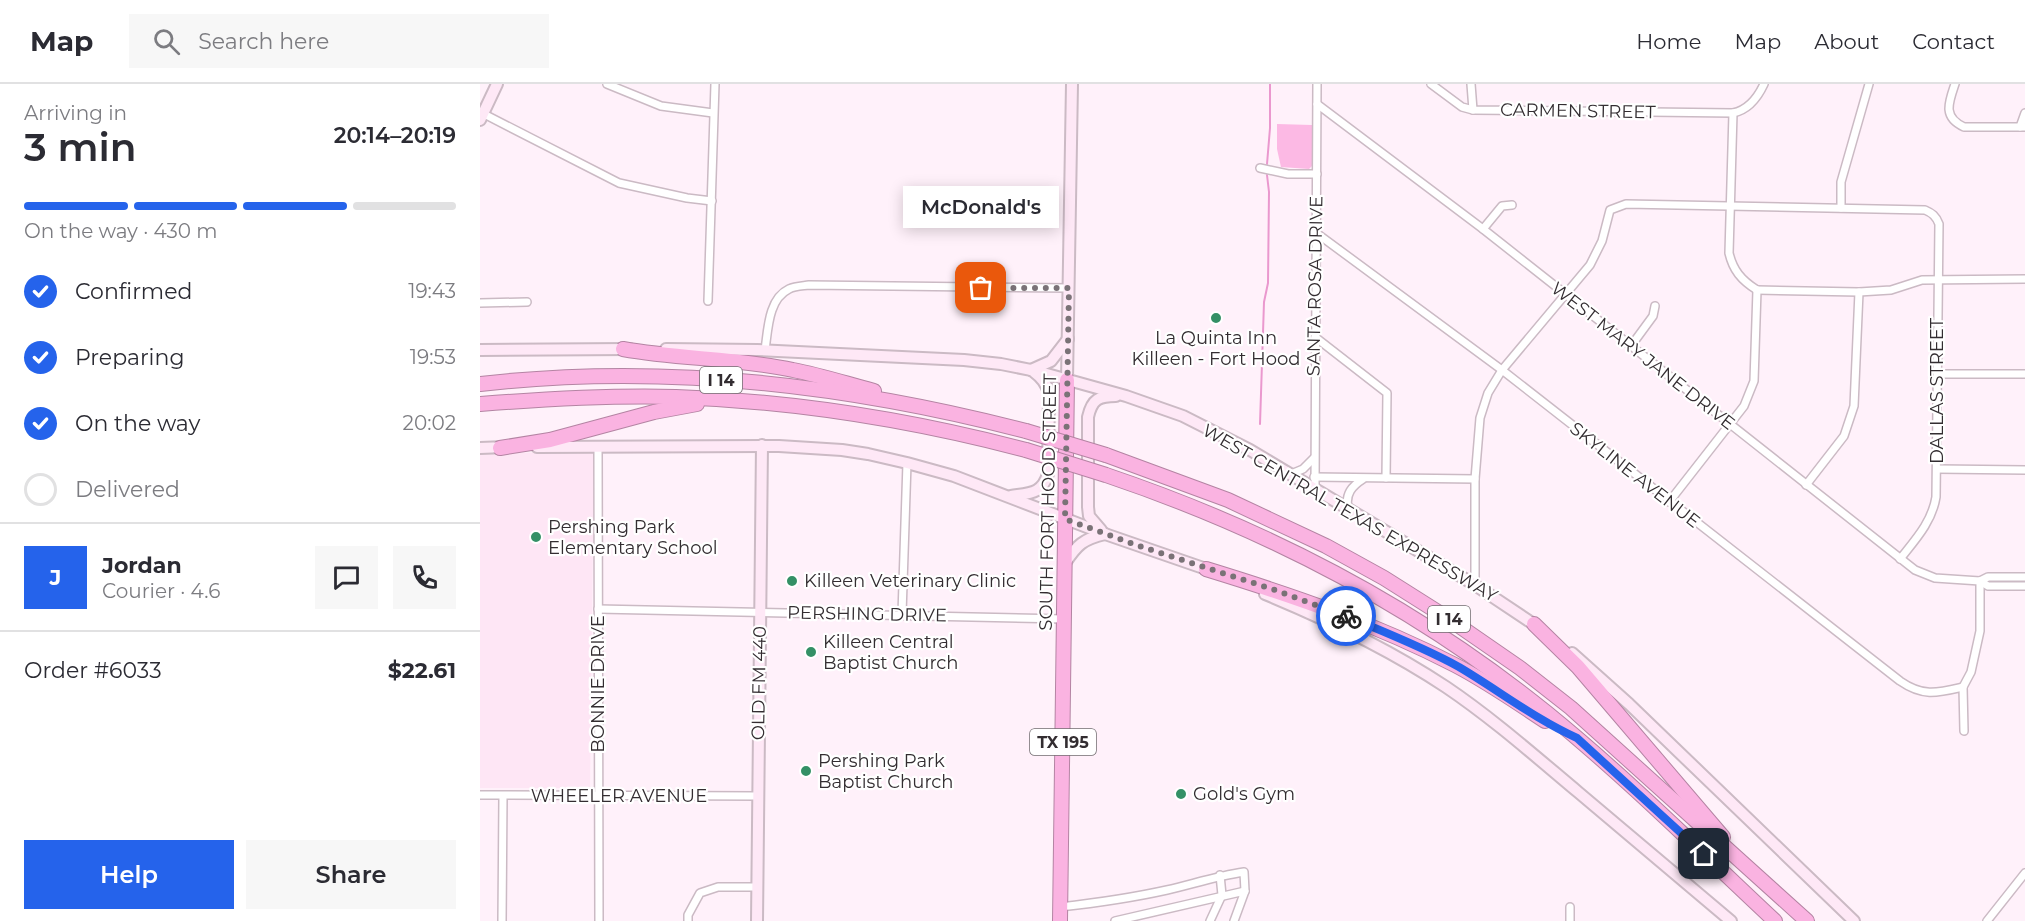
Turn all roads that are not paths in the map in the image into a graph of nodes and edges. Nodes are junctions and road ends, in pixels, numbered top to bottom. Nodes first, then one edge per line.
1 (496, 84) edge
2 (607, 84) edge
3 (715, 84) edge
4 (1072, 84) edge
5 (1317, 84) edge
6 (1431, 84) edge
7 (1472, 84) edge
8 (1764, 84) edge
9 (1869, 84) edge
10 (1955, 84) edge
11 (1317, 104) junction
12 (1473, 110) junction
13 (713, 113) junction
14 (1733, 113) junction
15 (2025, 113) edge
16 (481, 115) edge
17 (2023, 127) edge
18 (1260, 168) dead end
19 (1317, 174) junction
20 (712, 201) junction
21 (1512, 205) dead end
22 (1730, 206) junction
23 (1841, 208) junction
24 (1483, 229) junction
25 (1316, 232) junction
26 (1938, 278) junction
27 (2025, 279) edge
28 (1069, 288) junction
29 (1757, 290) junction
30 (1859, 292) junction
31 (1566, 296) junction
32 (708, 301) dead end
33 (527, 302) dead end
34 (480, 303) edge
35 (1655, 306) dead end
36 (1315, 337) junction
37 (1068, 339) junction
38 (1631, 346) junction
39 (623, 349) junction
40 (480, 350) edge
41 (765, 350) junction
42 (1031, 370) junction
43 (1502, 370) junction
44 (1938, 374) junction
45 (2025, 375) edge
46 (1067, 380) junction
47 (480, 384) edge
48 (1126, 396) junction
49 (723, 399) junction
50 (480, 404) edge
51 (960, 414) junction
52 (1730, 425) junction
53 (762, 445) junction
54 (597, 446) junction
55 (480, 448) edge
56 (500, 448) junction
57 (1314, 458) junction
58 (907, 463) junction
59 (1937, 469) junction
60 (2025, 470) edge
61 (1292, 474) junction
62 (1364, 478) junction
63 (1386, 478) junction
64 (1475, 479) junction
65 (1314, 483) junction
66 (1806, 485) junction
67 (1008, 496) junction
68 (1669, 502) junction
69 (1348, 508) junction
70 (1065, 519) junction
71 (1105, 534) junction
72 (1900, 559) junction
73 (1065, 563) junction
74 (1206, 569) junction
75 (2025, 577) edge
76 (1980, 581) junction
77 (1474, 585) junction
78 (2025, 586) edge
79 (598, 609) junction
80 (759, 612) junction
81 (902, 614) junction
82 (1064, 619) junction
83 (1534, 624) junction
84 (1963, 687) junction
85 (1964, 731) dead end
86 (1577, 738) junction
87 (480, 795) edge
88 (598, 795) junction
89 (503, 796) junction
90 (758, 796) junction
91 (1742, 863) junction
92 (2025, 873) edge
93 (1220, 875) junction
94 (757, 887) junction
95 (1245, 891) junction
96 (1222, 896) junction
97 (1570, 907) dead end
98 (1060, 914) edge
99 (502, 921) edge
100 (598, 921) edge
101 (688, 921) edge
102 (757, 921) edge
103 (1115, 921) edge
104 (1210, 921) edge
105 (1234, 921) edge
106 (1570, 921) edge
107 (1731, 921) edge
108 (1775, 921) edge
109 (1808, 921) edge
110 (1854, 921) edge
111 (1988, 921) edge

1 - 16 main road
2 - 13 street
3 - 13 street
4 - 28 main road, SOUTH FORT HOOD STREET / TX 195
5 - 11 street, SANTA ROSA DRIVE
6 - 12 street, CARMEN STREET
7 - 12 street
8 - 14 street
9 - 23 street
10 - 17 street
11 - 19 street, SANTA ROSA DRIVE
11 - 24 street, WEST MARY JANE DRIVE
12 - 14 street, CARMEN STREET
13 - 20 street
14 - 22 street
15 - 17 street
16 - 20 street
18 - 19 street
19 - 25 street, SANTA ROSA DRIVE
20 - 32 street
21 - 24 street
22 - 23 street
22 - 29 street
22 - 31 street
23 - 26 street, DALLAS STREET
24 - 31 street, WEST MARY JANE DRIVE
25 - 36 street, SANTA ROSA DRIVE
25 - 43 street, SKYLINE AVENUE
26 - 27 street
26 - 30 street
26 - 44 street, DALLAS STREET
28 - 37 main road, SOUTH FORT HOOD STREET / TX 195
28 - 41 street
29 - 30 street
29 - 52 street
30 - 66 street
31 - 38 street, WEST MARY JANE DRIVE
31 - 43 street
33 - 34 street
35 - 38 street
36 - 57 street, SANTA ROSA DRIVE
36 - 63 street
37 - 42 main road
37 - 46 main road, SOUTH FORT HOOD STREET / TX 195
38 - 52 street, WEST MARY JANE DRIVE
39 - 40 main road, WEST CENTRAL TEXAS EXPRESSWAY
39 - 41 main road, WEST CENTRAL TEXAS EXPRESSWAY
39 - 51 highway
41 - 42 main road, WEST CENTRAL TEXAS EXPRESSWAY
42 - 46 main road, WEST CENTRAL TEXAS EXPRESSWAY
42 - 67 main road
43 - 64 street
43 - 68 street, SKYLINE AVENUE
44 - 45 street
44 - 59 street, DALLAS STREET
46 - 48 main road, WEST CENTRAL TEXAS EXPRESSWAY
46 - 70 highway, SOUTH FORT HOOD STREET / TX 195
47 - 51 highway, I 14
48 - 61 main road, WEST CENTRAL TEXAS EXPRESSWAY
48 - 71 main road
49 - 50 highway, I 14
49 - 56 highway
49 - 86 highway, I 14, bridge
51 - 91 highway, I 14, bridge
52 - 66 street, WEST MARY JANE DRIVE
52 - 68 street
53 - 54 main road
53 - 58 main road
53 - 80 main road, OLD FM 440
54 - 56 main road
54 - 79 street, BONNIE DRIVE
55 - 56 main road
57 - 61 street
57 - 65 street, SANTA ROSA DRIVE
58 - 67 main road
58 - 81 street
59 - 60 street
59 - 72 street, DALLAS STREET
61 - 65 main road, WEST CENTRAL TEXAS EXPRESSWAY
62 - 63 street
62 - 65 street
62 - 69 street
63 - 64 street
64 - 77 street
65 - 69 main road, WEST CENTRAL TEXAS EXPRESSWAY
66 - 72 street, WEST MARY JANE DRIVE
67 - 70 main road
68 - 84 street, SKYLINE AVENUE
69 - 77 main road, WEST CENTRAL TEXAS EXPRESSWAY
70 - 71 main road
70 - 73 highway, SOUTH FORT HOOD STREET / TX 195
71 - 73 main road
71 - 74 main road
72 - 76 street, WEST MARY JANE DRIVE
73 - 82 highway, SOUTH FORT HOOD STREET / TX 195
74 - 86 highway
74 - 107 main road
75 - 76 street, WEST MARY JANE DRIVE
76 - 78 street, WEST MARY JANE DRIVE
76 - 84 street
77 - 83 main road, WEST CENTRAL TEXAS EXPRESSWAY
79 - 80 street, PERSHING DRIVE
79 - 88 street, BONNIE DRIVE
80 - 81 street, PERSHING DRIVE
80 - 90 main road, OLD FM 440
81 - 82 street, PERSHING DRIVE
82 - 98 highway, SOUTH FORT HOOD STREET / TX 195
83 - 91 highway
83 - 110 main road, WEST CENTRAL TEXAS EXPRESSWAY
84 - 85 street
86 - 108 highway, I 14
87 - 89 street, WHEELER AVENUE
88 - 89 street, WHEELER AVENUE
88 - 90 street, WHEELER AVENUE
88 - 100 street, BONNIE DRIVE
89 - 99 street
90 - 94 main road, OLD FM 440
91 - 109 highway, I 14
92 - 111 street
93 - 95 street
93 - 96 street
93 - 98 street
94 - 101 street
94 - 102 main road, OLD FM 440
95 - 96 street
95 - 105 street
96 - 103 street
96 - 104 street
97 - 106 street

